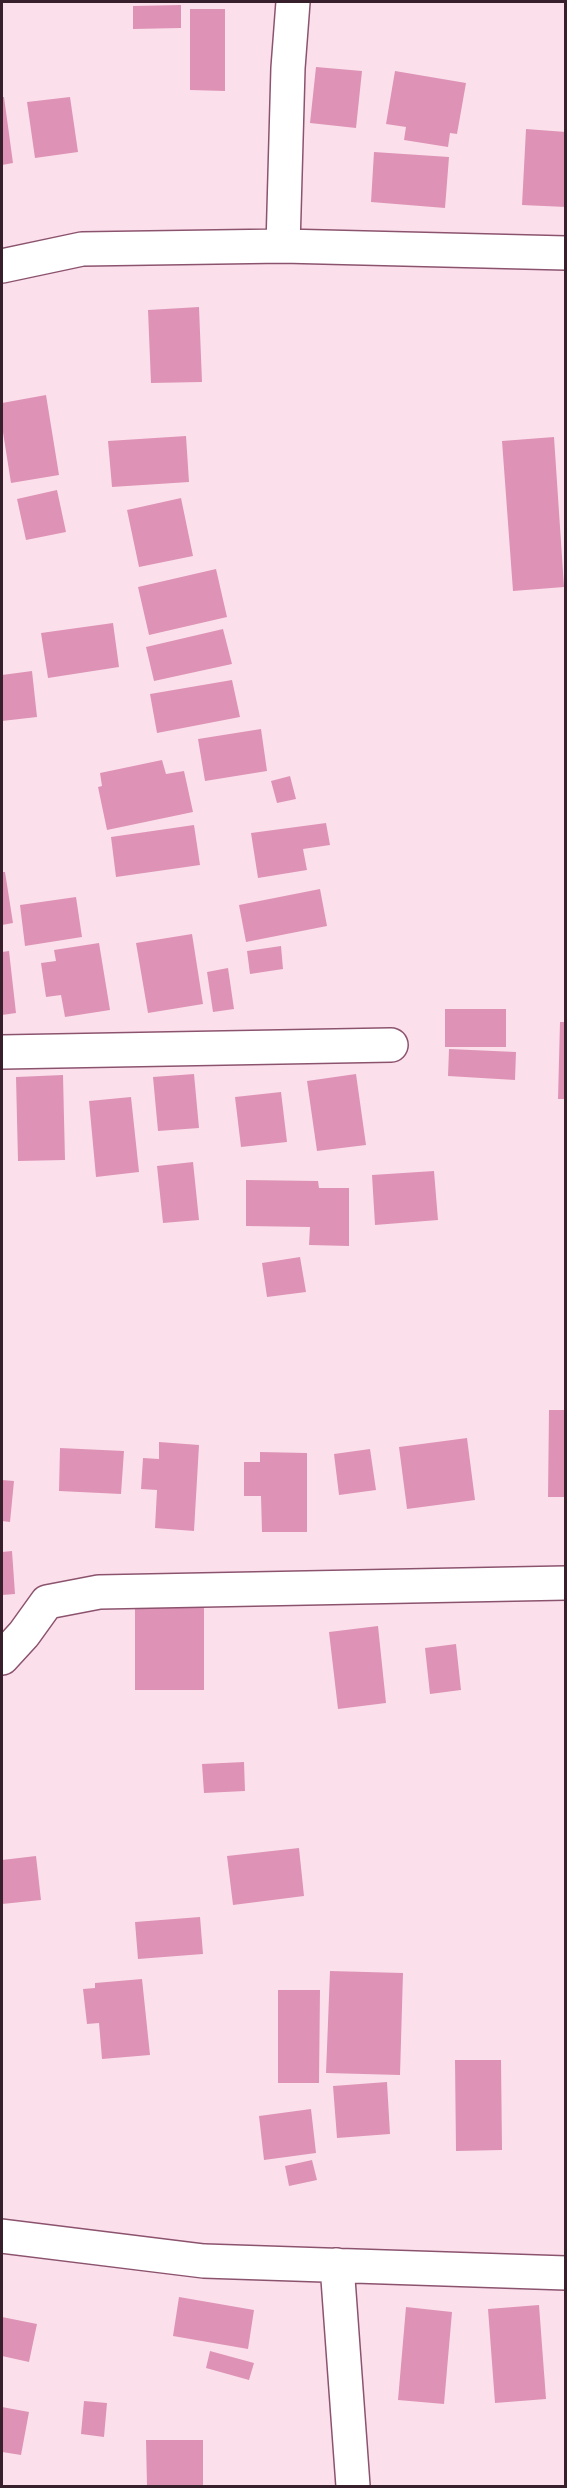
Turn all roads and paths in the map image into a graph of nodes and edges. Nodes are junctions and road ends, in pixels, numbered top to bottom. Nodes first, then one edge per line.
1 (293, 2) edge
2 (283, 246) junction
3 (566, 253) edge
4 (2, 266) edge
5 (391, 1044) dead end
6 (2, 1052) edge
7 (566, 1583) edge
8 (2, 1658) edge
9 (2, 2236) edge
10 (337, 2265) junction
11 (566, 2273) edge
12 (353, 2487) edge

1 - 2 street
2 - 3 street
2 - 4 street
5 - 6 street
7 - 8 street
9 - 10 street
10 - 11 street
10 - 12 street

